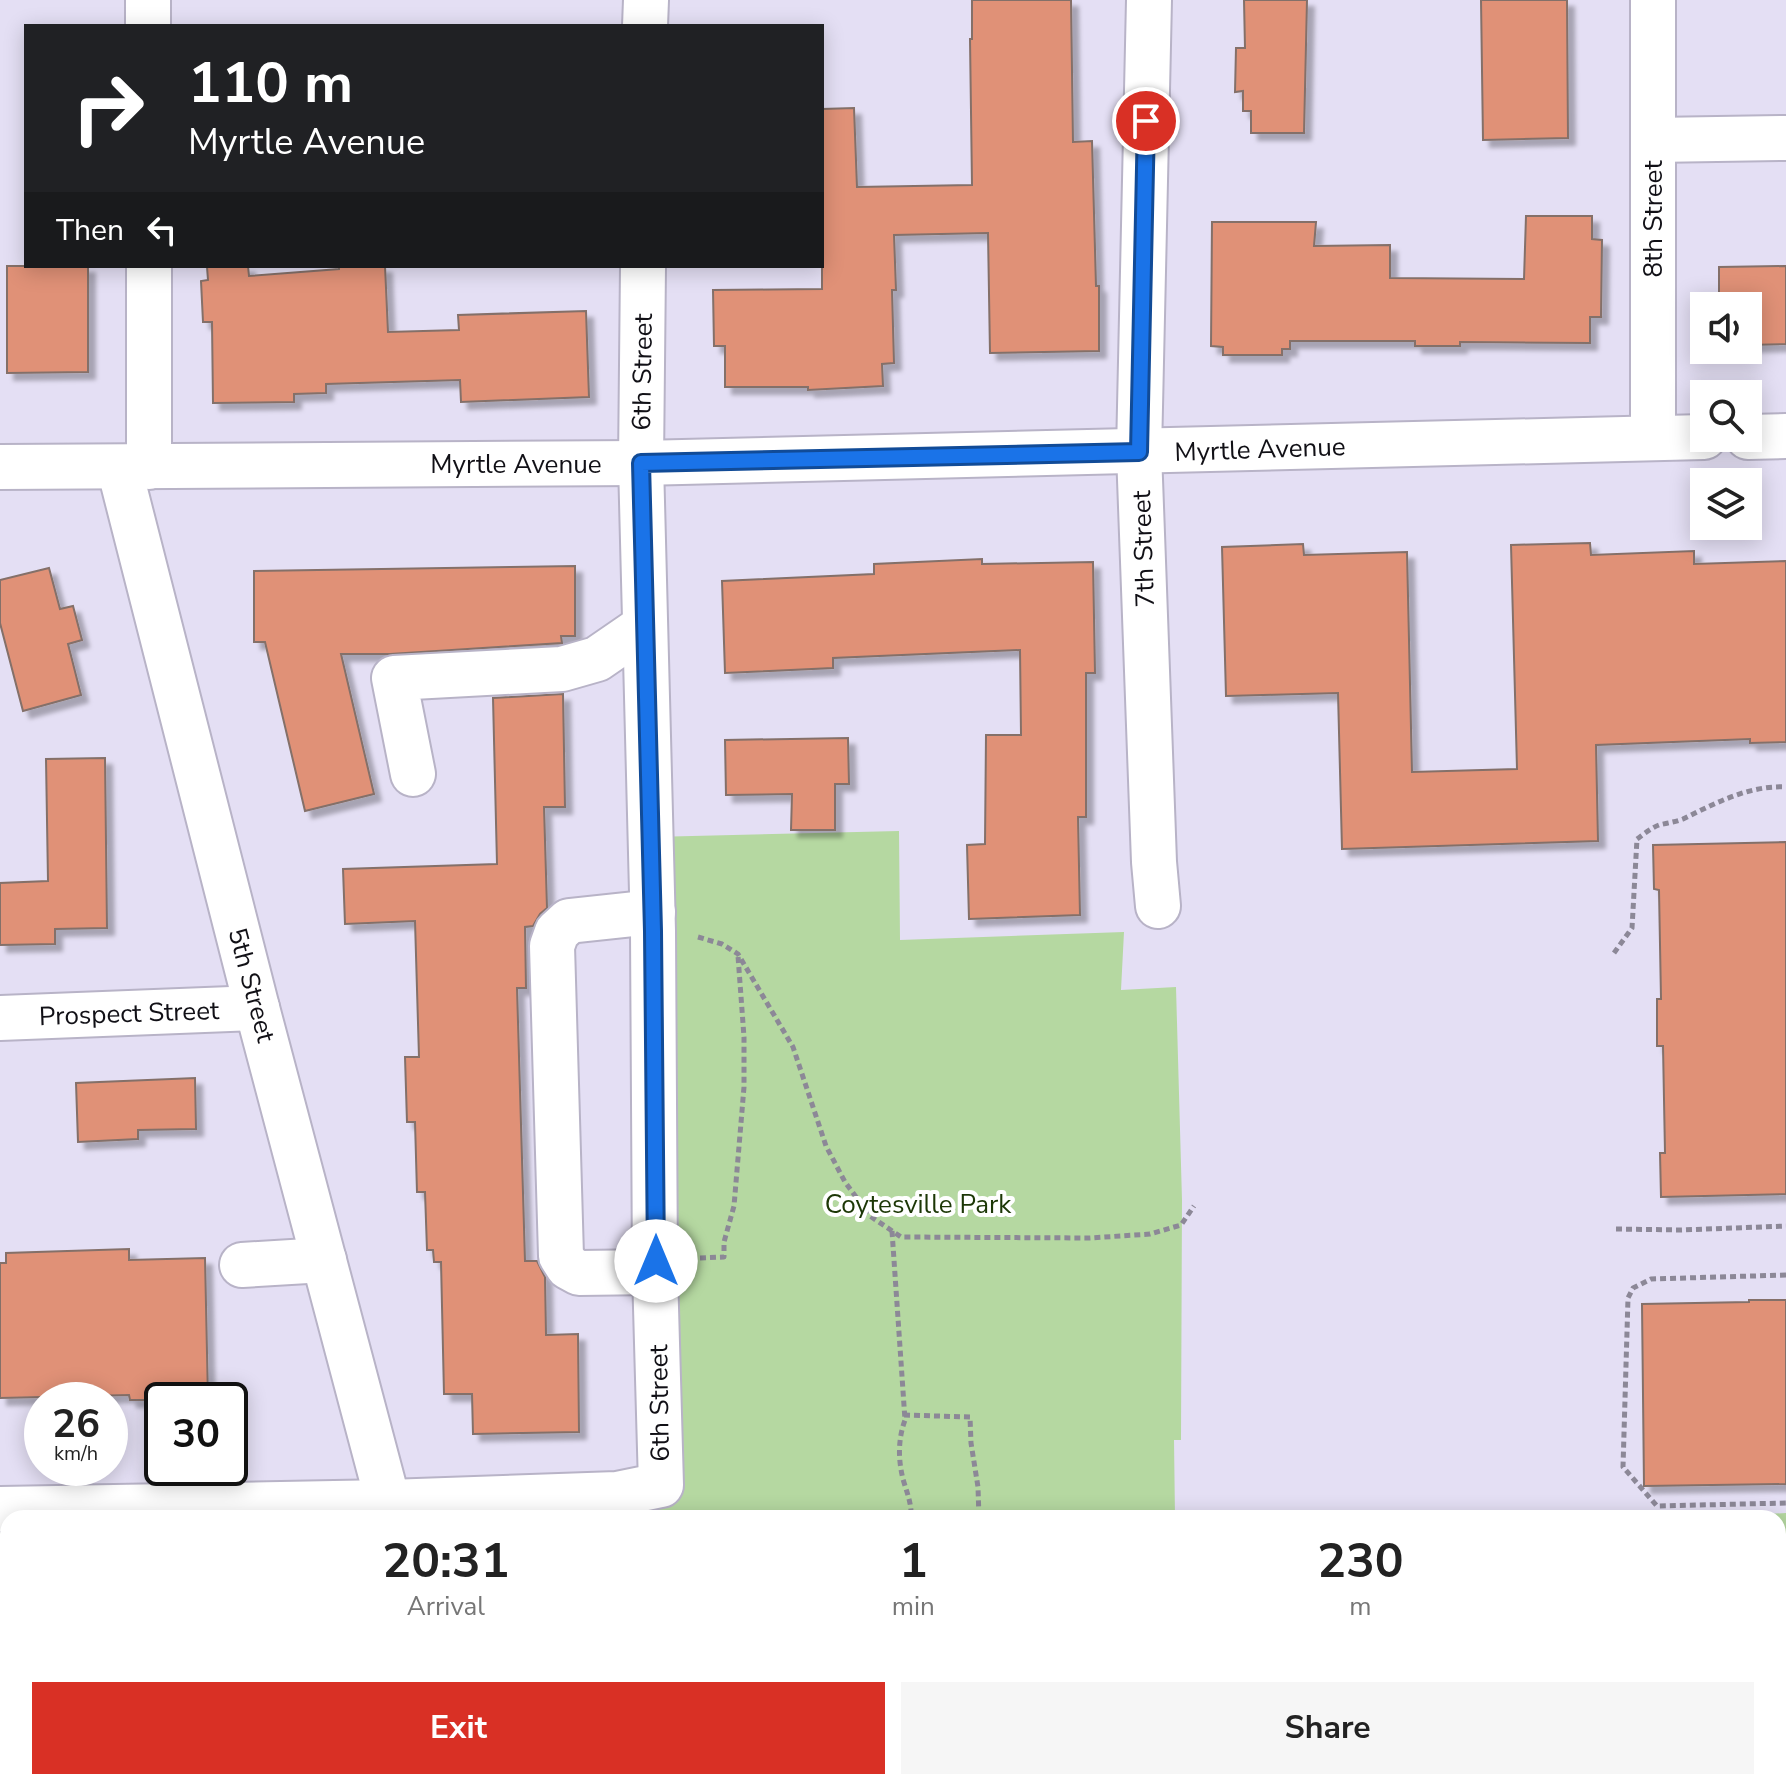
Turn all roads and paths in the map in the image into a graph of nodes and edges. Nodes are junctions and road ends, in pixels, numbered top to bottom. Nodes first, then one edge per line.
1 (148, 0) edge
2 (646, 0) edge
3 (1149, 0) edge
4 (1653, 0) edge
5 (148, 24) edge
6 (645, 24) edge
7 (1786, 138) edge
8 (1654, 140) junction
9 (149, 268) edge
10 (643, 268) edge
11 (1786, 436) edge
12 (1690, 437) edge
13 (1762, 437) edge
14 (1653, 438) junction
15 (1139, 452) junction
16 (641, 463) junction
17 (0, 467) edge
18 (134, 467) junction
19 (645, 626) junction
20 (413, 774) dead end
21 (1786, 787) edge
22 (1158, 906) dead end
23 (653, 921) junction
24 (1614, 953) dead end
25 (738, 954) junction
26 (257, 1008) junction
27 (0, 1018) edge
28 (1194, 1206) dead end
29 (1786, 1226) edge
30 (1616, 1229) dead end
31 (892, 1231) junction
32 (724, 1257) dead end
33 (324, 1260) junction
34 (242, 1265) dead end
35 (655, 1272) junction
36 (1786, 1275) edge
37 (904, 1415) junction
38 (388, 1502) junction
39 (1786, 1503) edge
40 (0, 1509) edge
41 (910, 1510) edge
42 (979, 1510) edge

1 - 5 street
2 - 6 street
3 - 15 street, 7th Street
4 - 8 street, 8th Street
7 - 8 street
8 - 14 street, 8th Street
9 - 18 street, 5th Street
10 - 16 street, 6th Street
11 - 13 street
12 - 14 street, Myrtle Avenue
14 - 15 street, Myrtle Avenue
15 - 16 street, Myrtle Avenue
15 - 22 street, 7th Street
16 - 18 street, Myrtle Avenue
16 - 19 street, 6th Street
17 - 18 street, Myrtle Avenue
18 - 26 street, 5th Street
19 - 20 street
19 - 23 street, 6th Street
21 - 24 path
23 - 25 path
23 - 35 street, 6th Street
23 - 35 street
25 - 31 path
25 - 32 path
26 - 27 street, Prospect Street
26 - 33 street, 5th Street
28 - 31 path
29 - 30 path
31 - 37 path
33 - 34 street
33 - 38 street, 5th Street
35 - 38 street, 6th Street
36 - 39 path
37 - 41 path
37 - 42 path
38 - 40 street

